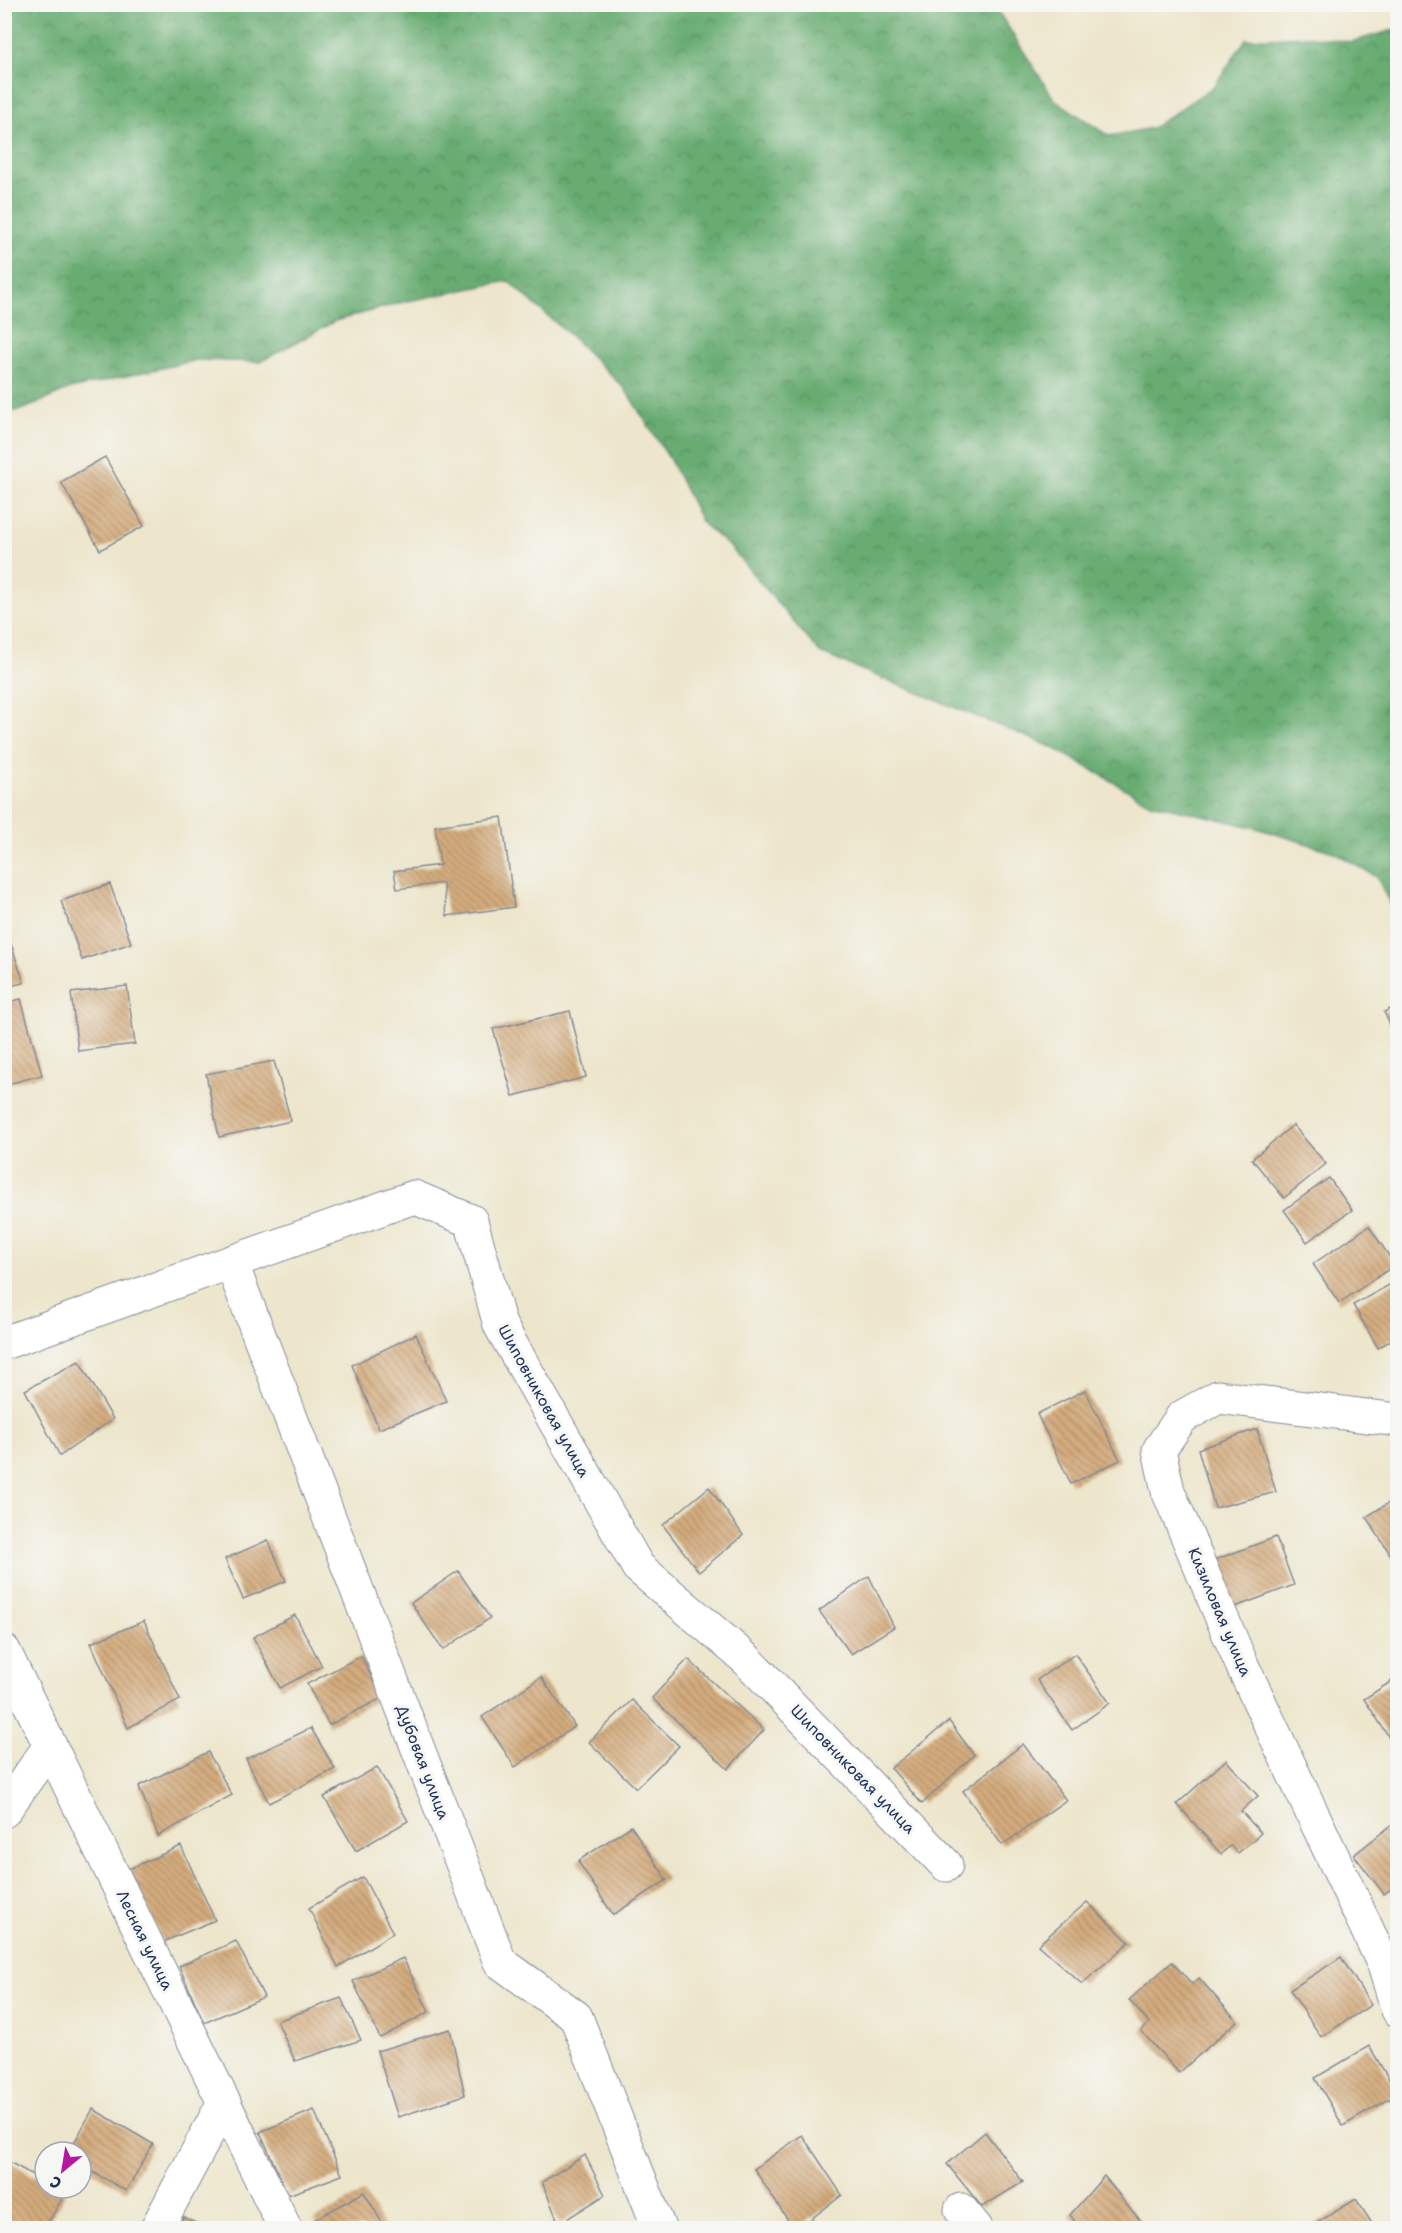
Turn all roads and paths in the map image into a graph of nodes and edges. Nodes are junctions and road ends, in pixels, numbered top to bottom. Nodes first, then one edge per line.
1 (231, 1262) junction
2 (4, 1343) edge
3 (1398, 1420) edge
4 (7, 1664) edge
5 (50, 1746) junction
6 (4, 1811) edge
7 (946, 1865) dead end
8 (1398, 2010) edge
9 (224, 2102) junction
10 (157, 2229) edge
11 (285, 2229) edge
12 (659, 2229) edge

1 - 2 street, Шиповниковая улица
1 - 7 street, Шиповниковая улица
1 - 12 street, Дубовая улица
3 - 8 street, Кизиловая улица
4 - 5 street, Лесная улица
5 - 6 street
5 - 9 street, Лесная улица
9 - 10 street
9 - 11 street, Лесная улица

